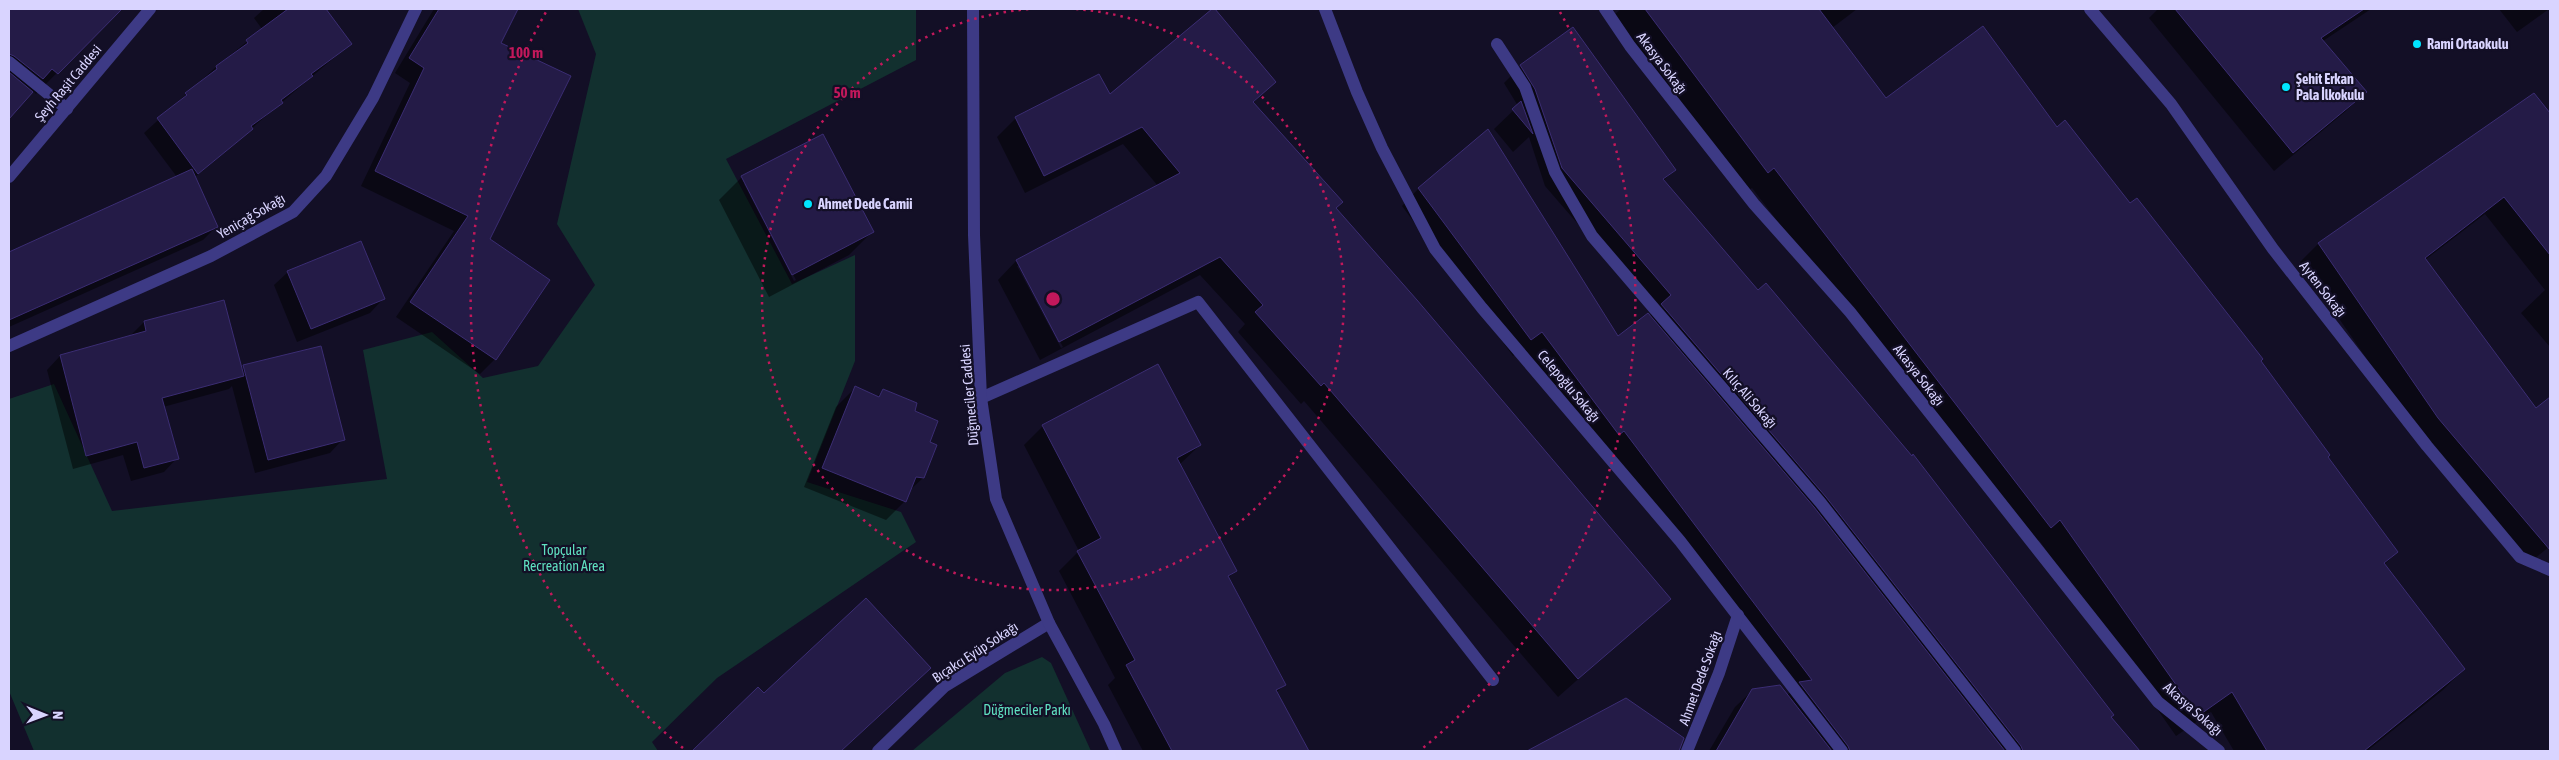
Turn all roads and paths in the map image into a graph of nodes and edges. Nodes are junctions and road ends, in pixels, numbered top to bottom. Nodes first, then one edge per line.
1 (150, 9) edge
2 (416, 9) edge
3 (973, 9) edge
4 (1325, 9) edge
5 (1605, 9) edge
6 (2090, 9) edge
7 (1498, 44) dead end
8 (9, 62) edge
9 (67, 109) junction
10 (9, 177) edge
11 (9, 346) edge
12 (981, 398) junction
13 (2550, 570) edge
14 (1738, 615) junction
15 (1049, 623) junction
16 (1493, 680) dead end
17 (878, 751) edge
18 (1116, 751) edge
19 (1687, 751) edge
20 (1842, 751) edge
21 (2015, 751) edge
22 (2219, 751) edge

1 - 9 street, Şeyh Raşit Caddesi
2 - 11 street, Yeniçağ Sokağı
3 - 12 street, Düğmeciler Caddesi
4 - 14 street, Celepoğlu Sokağı
5 - 22 street, Akasya Sokağı
6 - 13 street, Ayten Sokağı
7 - 21 street, Kılıç Ali Sokağı
8 - 9 street
9 - 10 street, Şeyh Raşit Caddesi
12 - 15 street, Düğmeciler Caddesi
12 - 16 street
14 - 19 street, Ahmet Dede Sokağı
14 - 20 street, Celepoğlu Sokağı
15 - 17 street, Bıçakcı Eyüp Sokağı
15 - 18 street, Düğmeciler Caddesi

